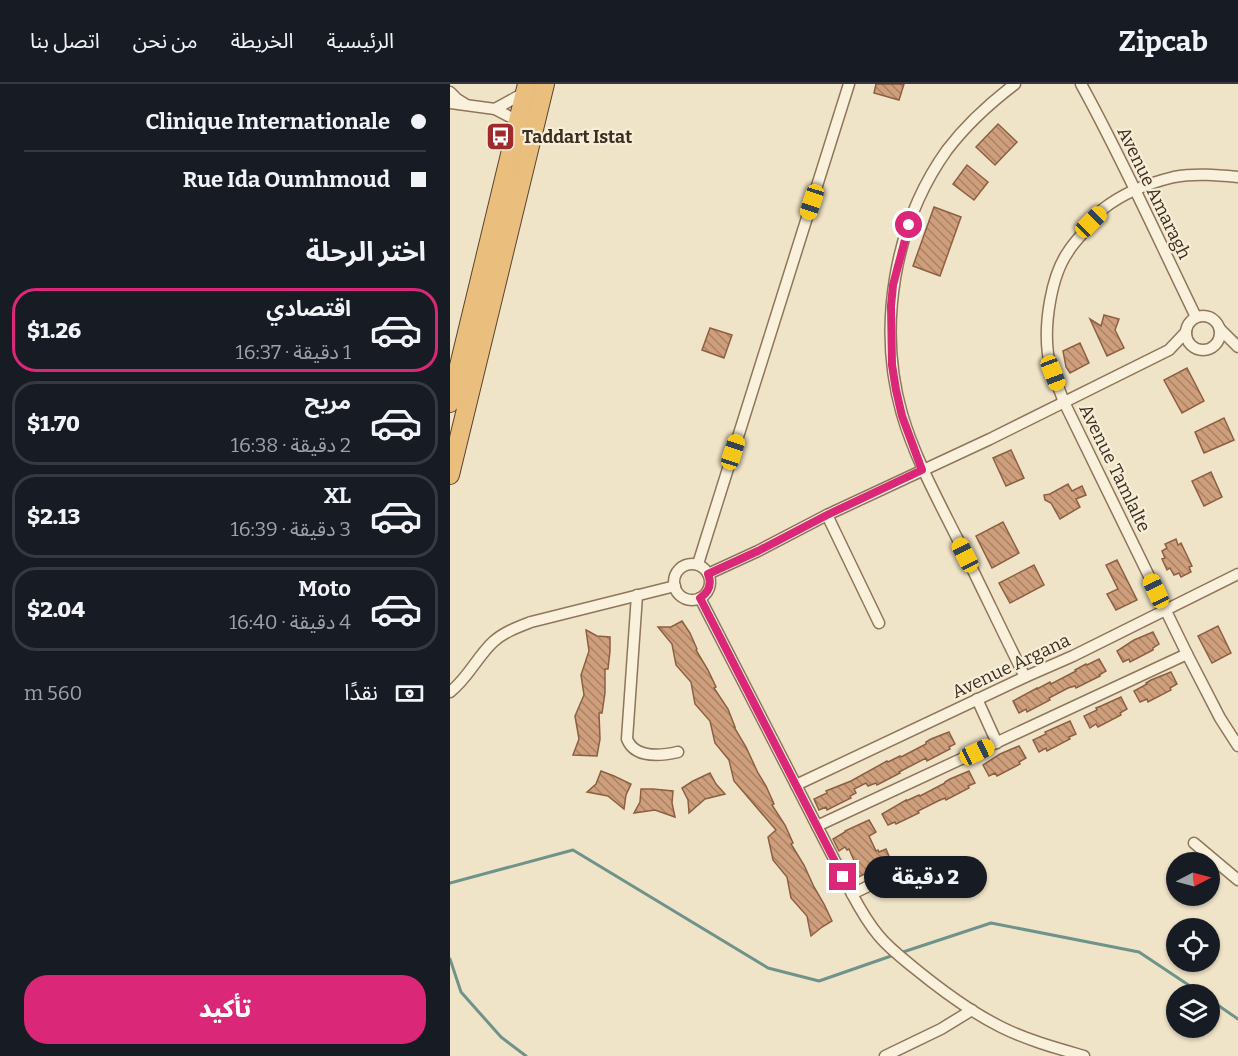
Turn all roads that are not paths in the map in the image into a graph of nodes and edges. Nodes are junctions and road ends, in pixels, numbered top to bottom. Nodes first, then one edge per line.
1 (545, 84) edge
2 (849, 84) edge
3 (1015, 84) edge
4 (1081, 84) edge
5 (525, 88) edge
6 (450, 92) edge
7 (450, 103) edge
8 (465, 104) junction
9 (495, 109) junction
10 (518, 121) junction
11 (1238, 177) edge
12 (1136, 190) junction
13 (1196, 317) junction
14 (1220, 329) junction
15 (1186, 332) junction
16 (1214, 346) junction
17 (1237, 346) edge
18 (1194, 347) junction
19 (1169, 350) junction
20 (1064, 402) junction
21 (450, 403) edge
22 (922, 470) junction
23 (450, 475) edge
24 (827, 515) junction
25 (698, 564) junction
26 (708, 574) junction
27 (1238, 574) edge
28 (675, 586) junction
29 (637, 595) junction
30 (700, 598) junction
31 (1165, 609) junction
32 (879, 623) dead end
33 (1187, 654) junction
34 (1025, 677) junction
35 (450, 692) edge
36 (977, 699) junction
37 (997, 743) junction
38 (1238, 746) edge
39 (678, 752) dead end
40 (795, 785) junction
41 (817, 826) junction
42 (1194, 843) dead end
43 (902, 870) dead end
44 (1238, 880) edge
45 (852, 894) junction
46 (972, 1010) junction
47 (1080, 1055) edge
48 (885, 1056) edge

1 - 23 highway
2 - 25 street
3 - 22 street
4 - 12 street, Avenue Amaragh
5 - 9 street
5 - 10 highway
6 - 8 street
7 - 8 street
8 - 9 street
9 - 10 street
10 - 21 highway
11 - 12 street, Avenue Tamlalte
12 - 13 street, Avenue Amaragh
12 - 20 street, Avenue Tamlalte
13 - 14 street
13 - 15 street
14 - 16 street
14 - 17 street
15 - 18 street
15 - 19 street
16 - 17 street
16 - 18 street
18 - 19 street
19 - 20 street
20 - 22 street
20 - 31 street, Avenue Tamlalte
22 - 24 street
22 - 34 street
24 - 26 street
24 - 32 street
25 - 26 street
25 - 28 street
26 - 30 street
27 - 31 street, Avenue Argana
28 - 29 street
28 - 30 street
29 - 35 street
29 - 39 street
30 - 40 street
31 - 33 street, Avenue Tamlalte
31 - 34 street, Avenue Argana
33 - 37 street
33 - 38 street, Avenue Tamlalte
34 - 36 street, Avenue Argana
36 - 37 street
36 - 40 street, Avenue Argana
37 - 41 street
40 - 41 street
41 - 45 street
42 - 44 street
43 - 45 street
45 - 46 street
46 - 47 street
46 - 48 street

